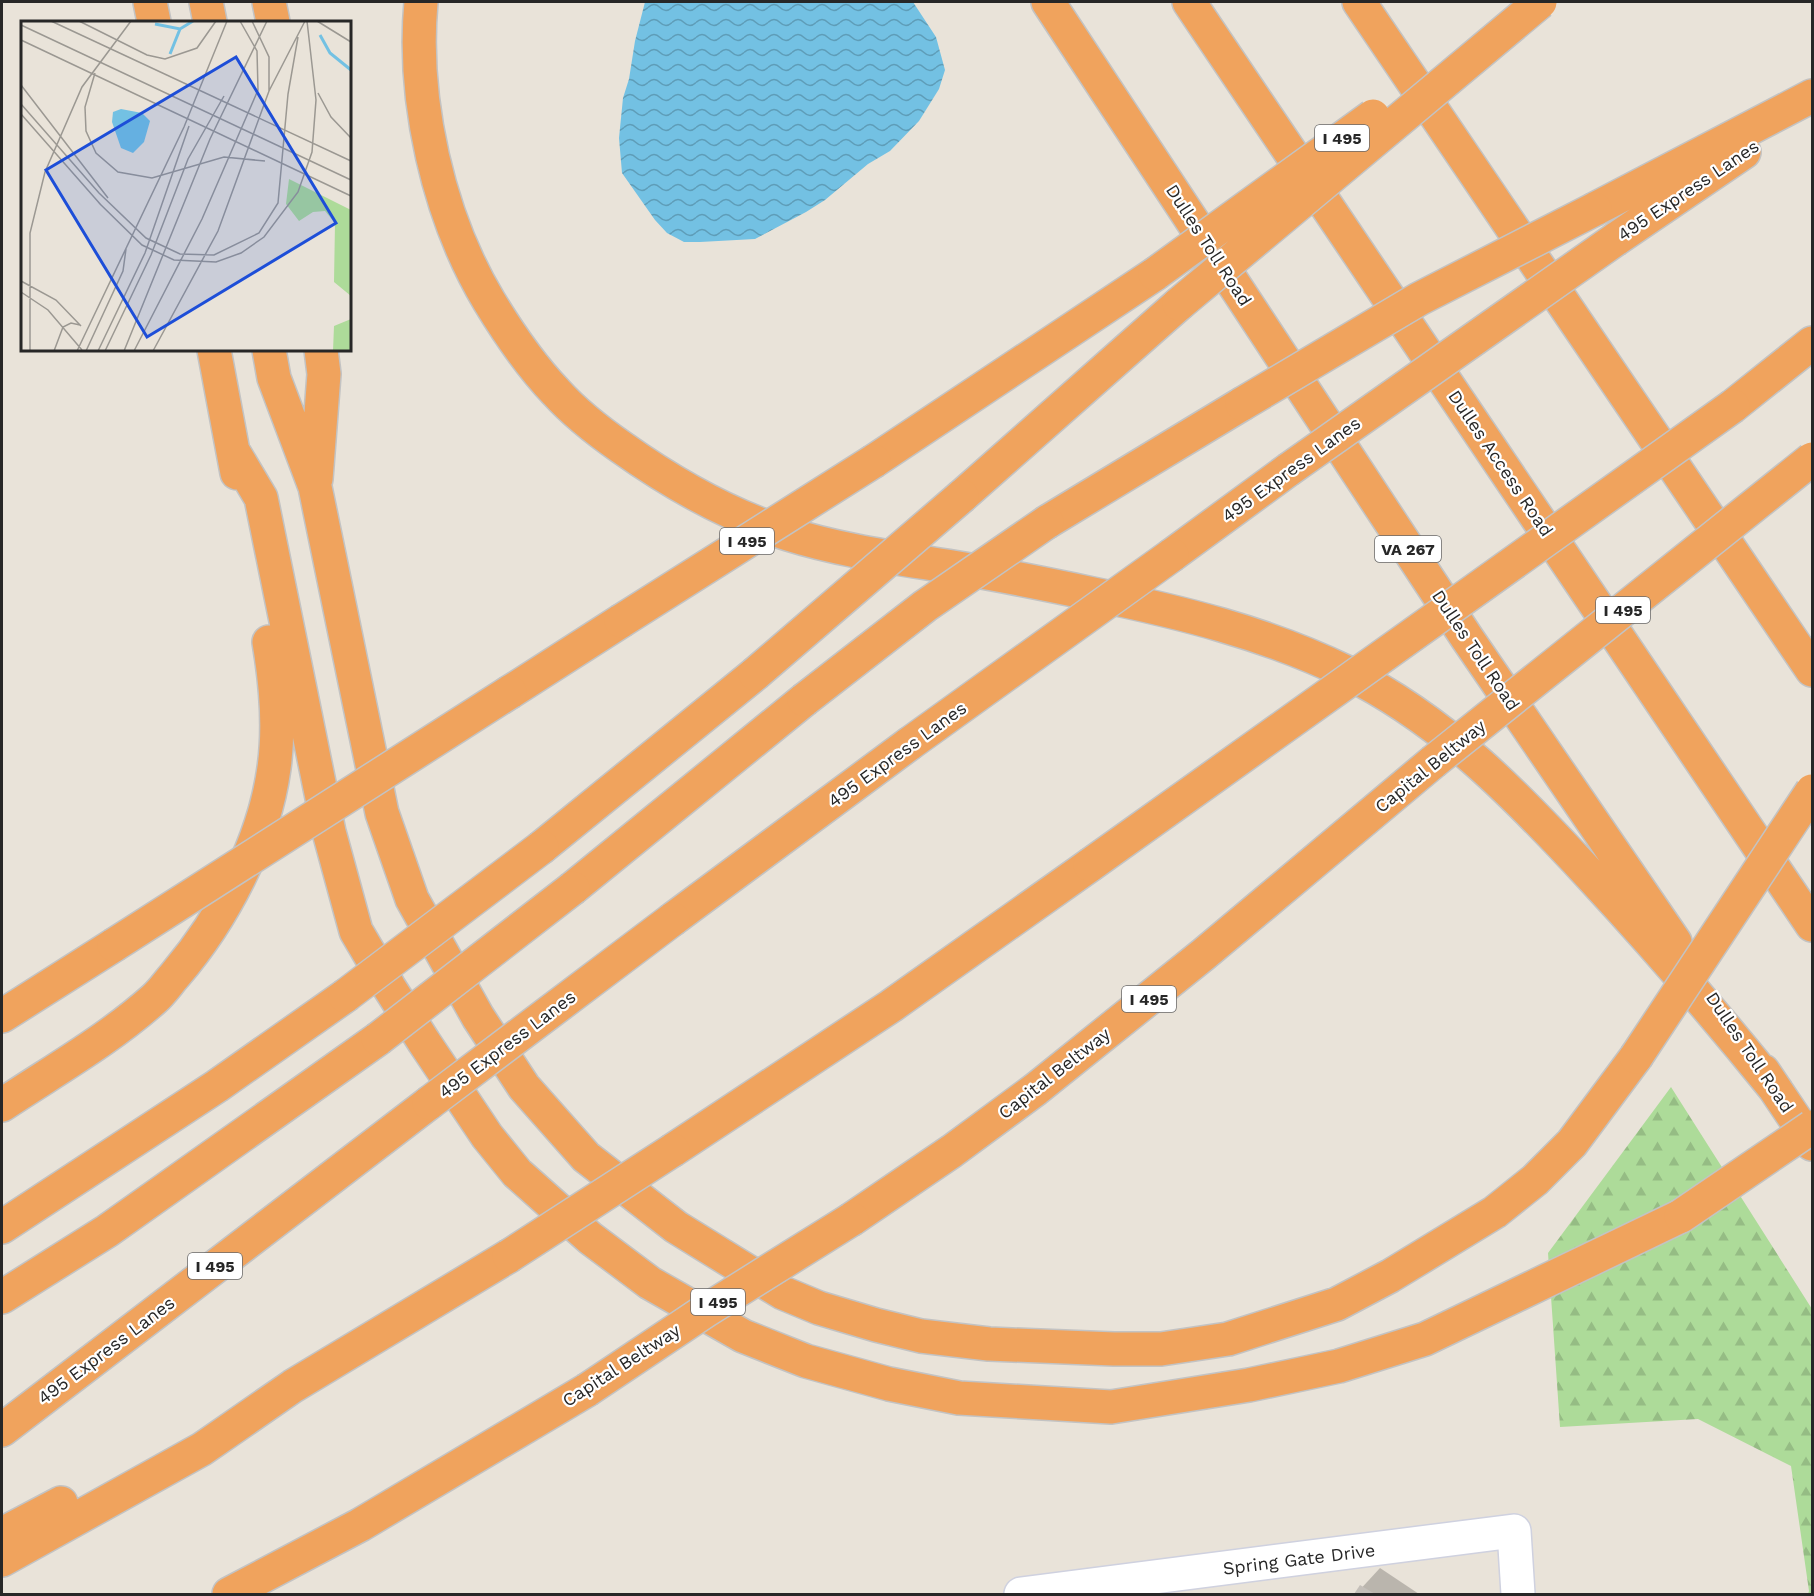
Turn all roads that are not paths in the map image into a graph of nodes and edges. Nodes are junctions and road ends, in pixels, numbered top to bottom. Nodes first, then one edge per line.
1 (150, 2) edge
2 (206, 2) edge
3 (270, 2) edge
4 (421, 2) edge
5 (1048, 2) edge
6 (1189, 2) edge
7 (1359, 2) edge
8 (1529, 2) edge
9 (1540, 2) edge
10 (154, 21) edge
11 (210, 21) edge
12 (273, 21) edge
13 (1812, 96) edge
14 (1812, 106) edge
15 (1812, 343) edge
16 (214, 351) edge
17 (269, 351) edge
18 (321, 351) edge
19 (233, 451) junction
20 (1812, 459) edge
21 (315, 487) junction
22 (1812, 670) edge
23 (1812, 791) edge
24 (1812, 925) edge
25 (2, 1016) edge
26 (1776, 1090) junction
27 (2, 1105) edge
28 (1812, 1127) edge
29 (1812, 1144) edge
30 (2, 1227) edge
31 (2, 1297) edge
32 (293, 1386) junction
33 (2, 1430) edge
34 (2, 1534) edge
35 (2, 1560) edge
36 (229, 1594) edge
37 (1021, 1594) edge
38 (1518, 1594) edge

1 - 10 highway
2 - 11 highway
3 - 12 highway
4 - 26 highway
5 - 26 highway, Dulles Toll Road / VA 267
6 - 24 highway, Dulles Access Road
7 - 22 highway
8 - 25 highway, I 495, bridge
9 - 30 highway, bridge
13 - 31 highway, bridge
14 - 33 highway, 495 Express Lanes / I 495, bridge
15 - 32 highway, bridge
16 - 19 highway
17 - 21 highway
18 - 21 highway
19 - 27 highway
19 - 28 highway, bridge
20 - 36 highway, Capital Beltway / I 495, bridge
21 - 23 highway, bridge
26 - 29 highway, Dulles Toll Road / VA 267
32 - 34 highway
32 - 35 highway
37 - 38 street, Spring Gate Drive

